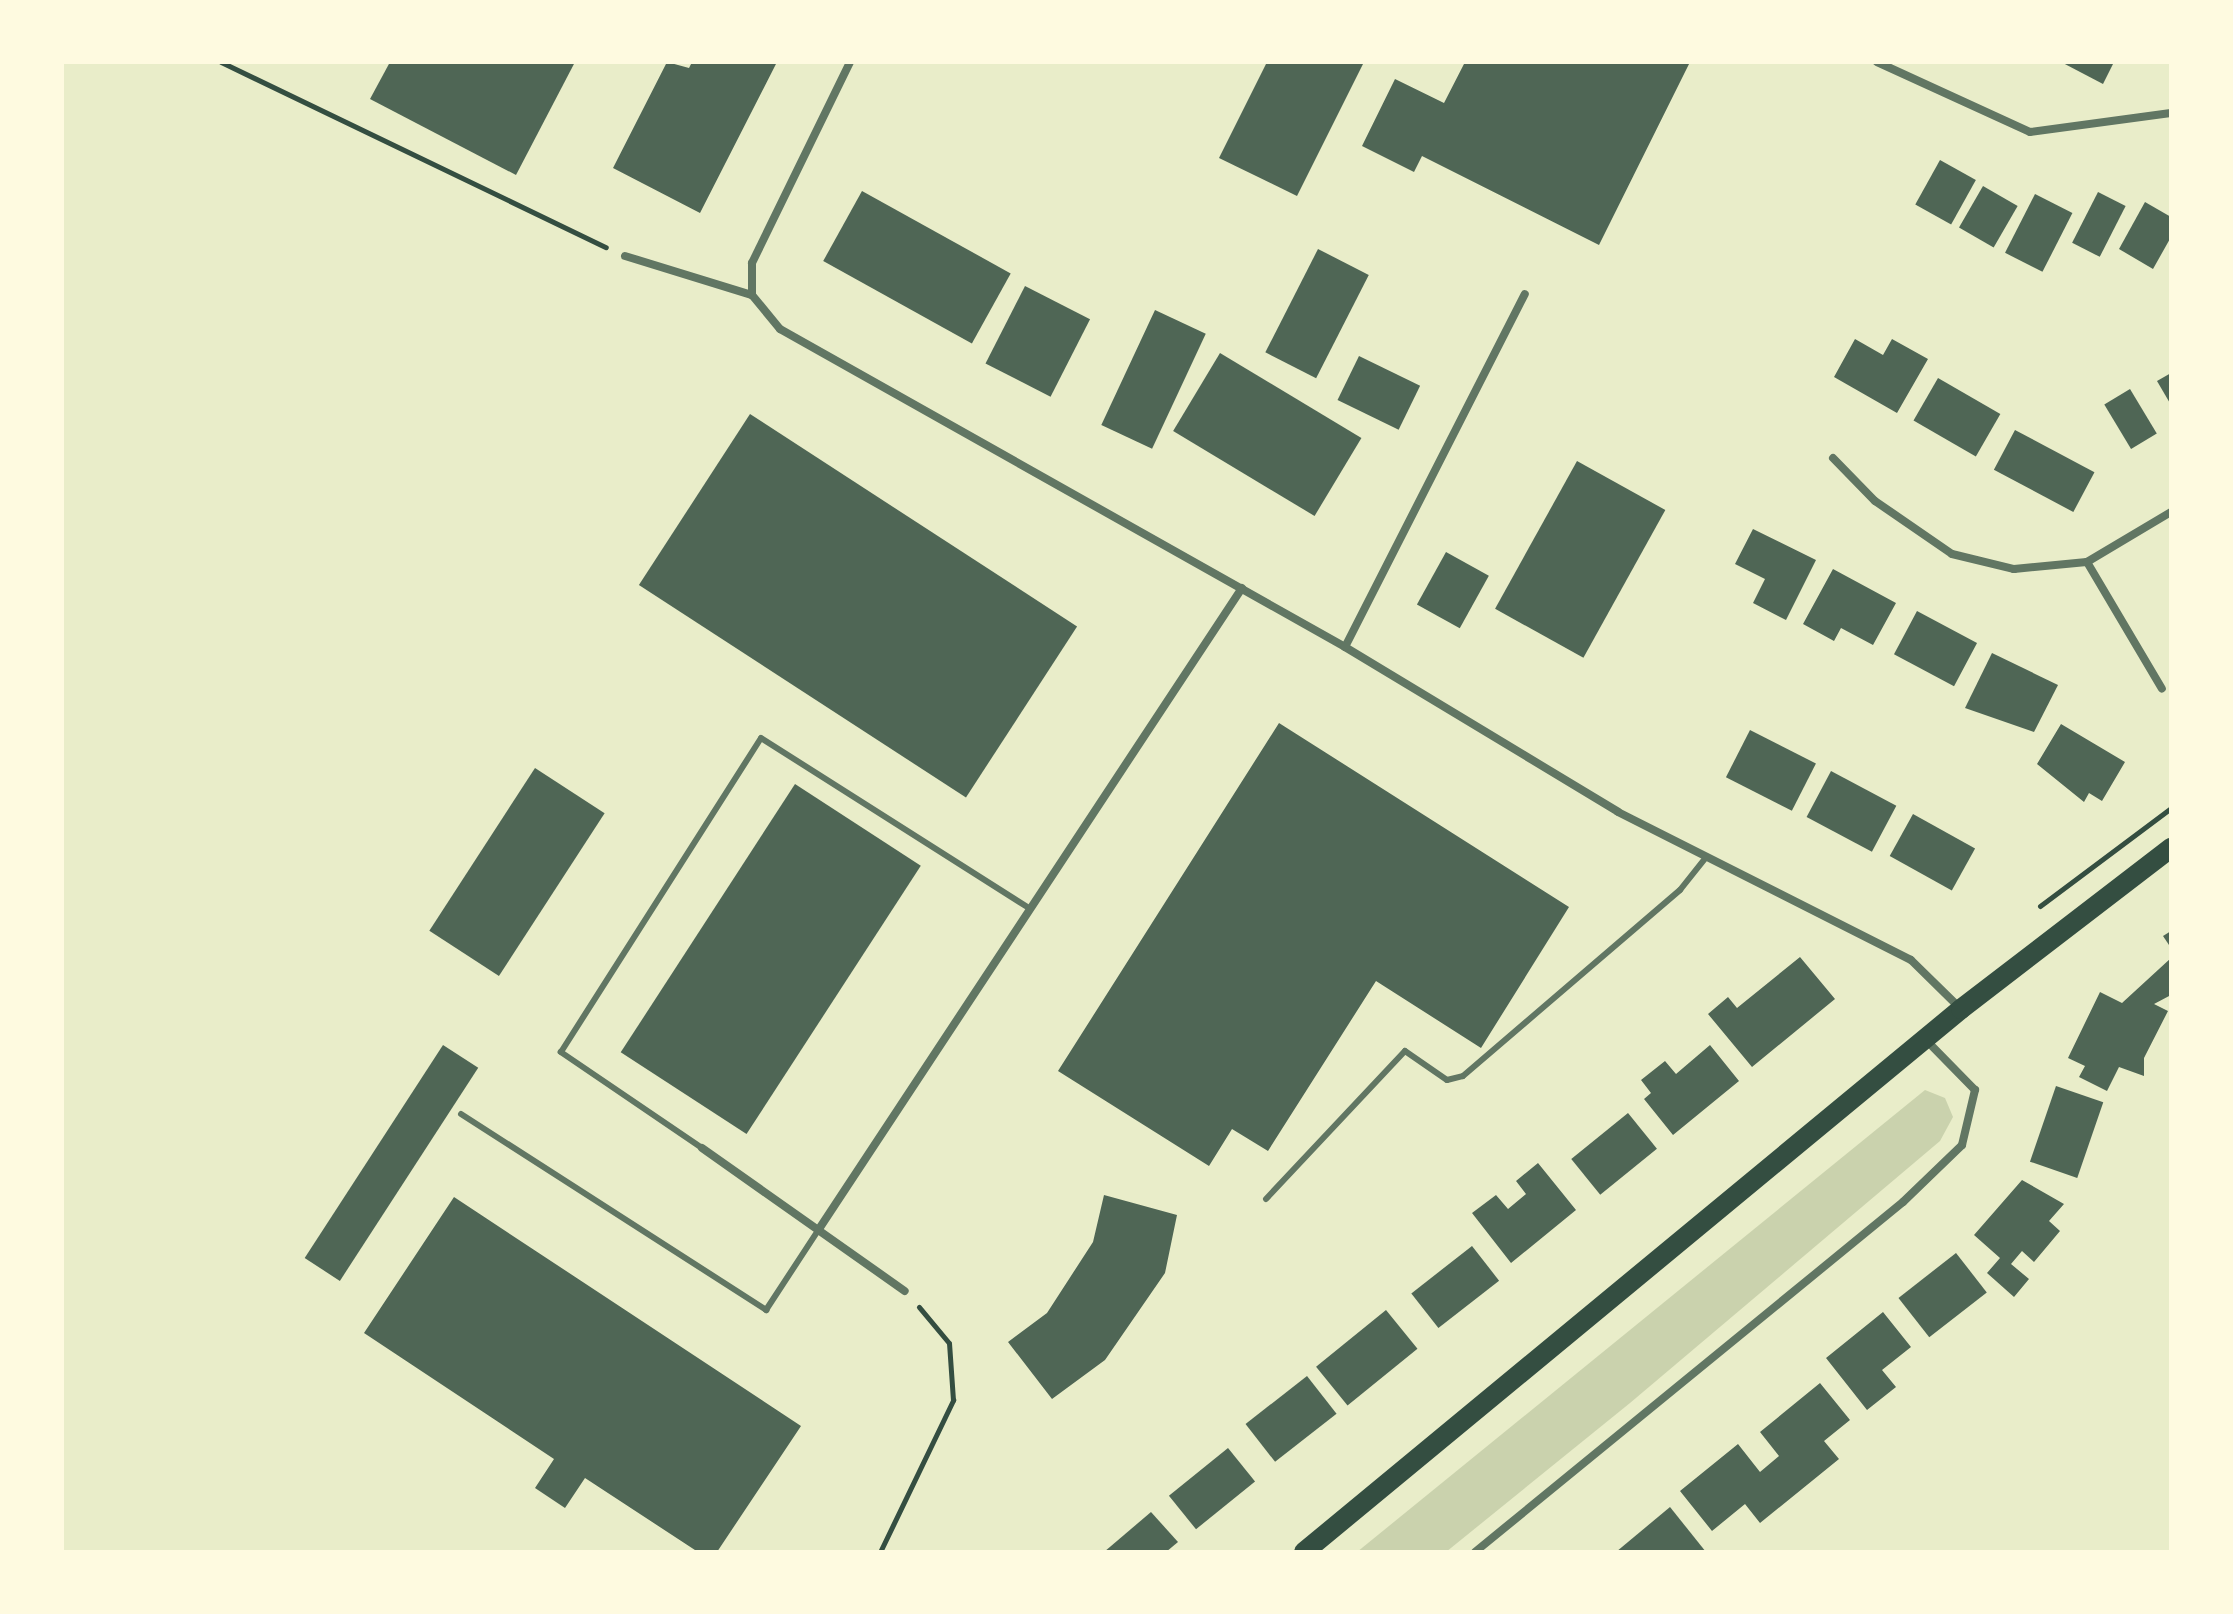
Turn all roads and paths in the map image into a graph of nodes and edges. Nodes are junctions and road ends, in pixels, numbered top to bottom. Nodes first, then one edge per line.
1 (221, 62) edge
2 (850, 62) edge
3 (1877, 62) edge
4 (2171, 113) edge
5 (625, 256) joint
6 (1525, 294) dead end
7 (752, 295) junction
8 (1833, 458) dead end
9 (2171, 512) edge
10 (2087, 562) junction
11 (1242, 588) junction
12 (1345, 647) junction
13 (2162, 689) dead end
14 (2171, 848) edge
15 (1707, 856) junction
16 (1027, 907) junction
17 (1961, 1009) junction
18 (1927, 1041) junction
19 (461, 1114) dead end
20 (702, 1148) joint
21 (1266, 1199) dead end
22 (819, 1229) junction
23 (905, 1291) joint
24 (880, 1552) edge
25 (1304, 1552) edge
26 (1475, 1552) edge

1 - 5 path
2 - 7 street
3 - 4 street
5 - 7 street
6 - 12 street
7 - 11 street
8 - 10 street
9 - 10 street
10 - 13 street
11 - 12 street
11 - 16 street
12 - 15 street
14 - 17 main road
15 - 17 street
15 - 21 lane
16 - 20 lane
16 - 22 street
17 - 18 main road
18 - 25 main road
18 - 26 street
19 - 22 lane
20 - 22 street
22 - 23 street
23 - 24 path

